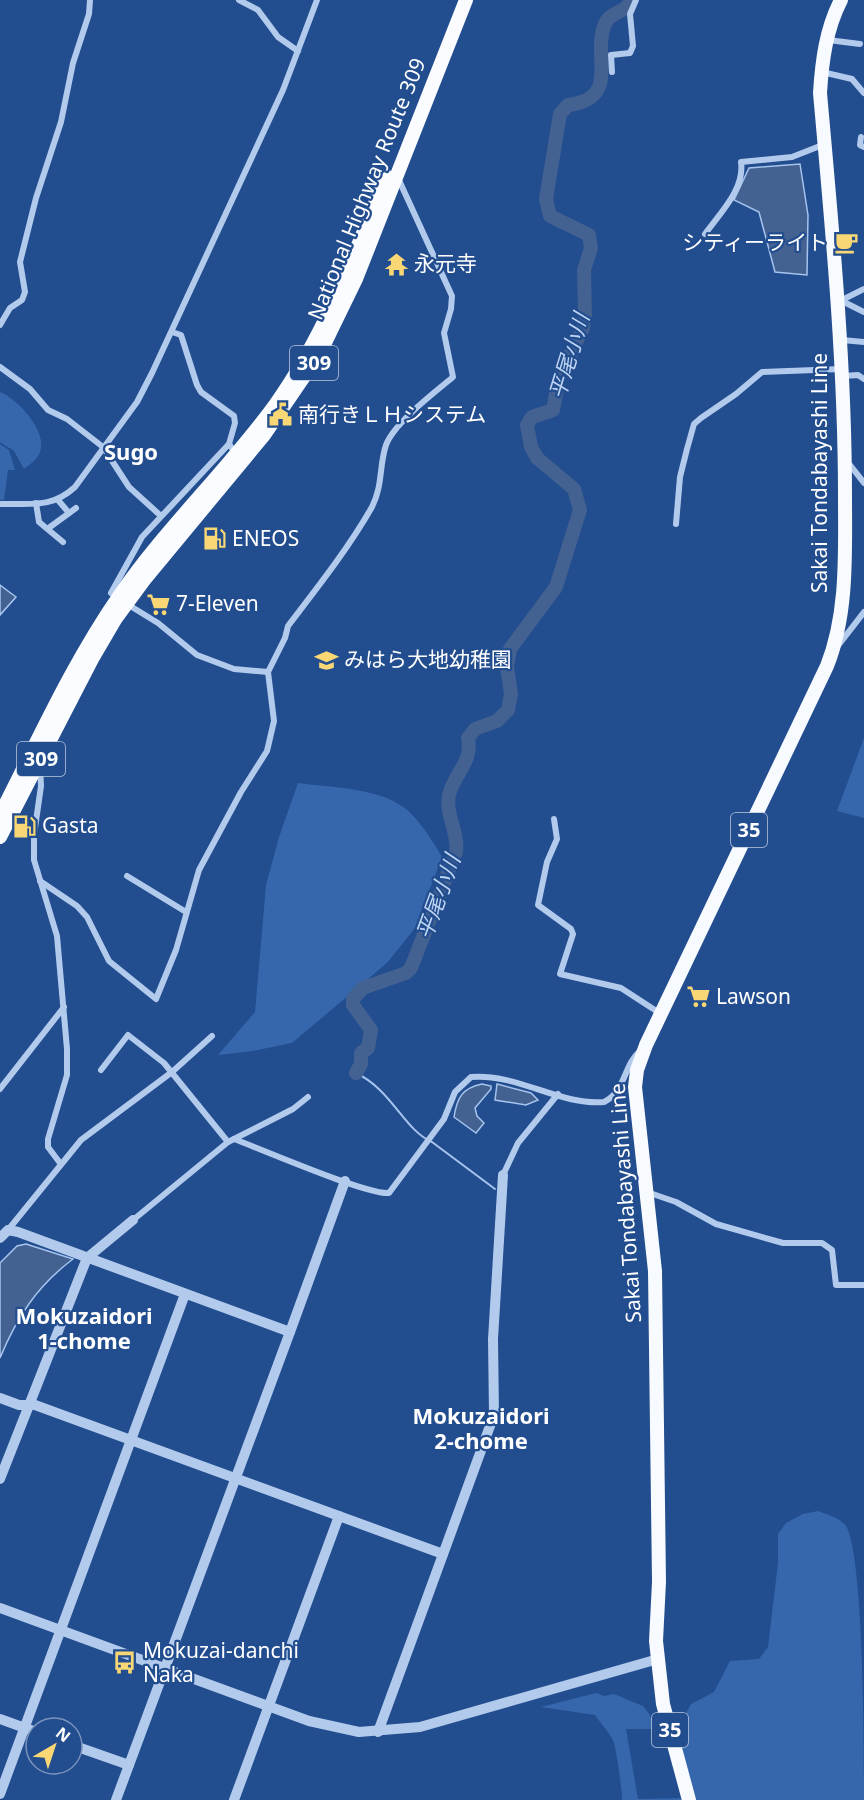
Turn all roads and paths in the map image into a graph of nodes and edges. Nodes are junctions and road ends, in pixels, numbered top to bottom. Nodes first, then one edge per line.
1 (90, 0) edge
2 (239, 0) edge
3 (317, 0) edge
4 (457, 0) edge
5 (466, 0) edge
6 (636, 0) edge
7 (841, 0) edge
8 (827, 39) junction
9 (860, 44) dead end
10 (298, 51) junction
11 (612, 72) dead end
12 (821, 72) junction
13 (863, 90) edge
14 (861, 137) dead end
15 (825, 144) junction
16 (864, 147) edge
17 (393, 173) junction
18 (705, 234) dead end
19 (864, 289) edge
20 (840, 302) junction
21 (864, 312) edge
22 (0, 325) edge
23 (172, 332) junction
24 (842, 340) junction
25 (864, 342) edge
26 (0, 367) edge
27 (842, 373) junction
28 (864, 380) edge
29 (103, 447) junction
30 (232, 449) junction
31 (845, 460) junction
32 (864, 483) edge
33 (58, 500) junction
34 (36, 503) junction
35 (0, 504) edge
36 (76, 508) dead end
37 (69, 513) junction
38 (161, 516) junction
39 (676, 524) dead end
40 (50, 527) dead end
41 (63, 542) dead end
42 (122, 601) junction
43 (864, 612) edge
44 (833, 650) junction
45 (268, 672) junction
46 (39, 762) junction
47 (0, 815) edge
48 (554, 819) dead end
49 (0, 837) edge
50 (127, 876) dead end
51 (40, 881) junction
52 (186, 912) junction
53 (64, 1007) junction
54 (661, 1014) junction
55 (212, 1036) dead end
56 (646, 1045) junction
57 (101, 1070) dead end
58 (172, 1072) junction
59 (0, 1089) edge
60 (558, 1094) junction
61 (308, 1097) dead end
62 (234, 1138) junction
63 (228, 1142) junction
64 (60, 1163) junction
65 (503, 1175) joint
66 (345, 1181) junction
67 (647, 1192) junction
68 (133, 1220) joint
69 (4, 1234) edge
70 (87, 1258) junction
71 (864, 1285) edge
72 (185, 1294) junction
73 (290, 1332) junction
74 (0, 1398) edge
75 (28, 1405) junction
76 (131, 1441) junction
77 (0, 1479) edge
78 (235, 1479) junction
79 (339, 1516) junction
80 (443, 1554) junction
81 (0, 1608) edge
82 (61, 1630) junction
83 (658, 1659) junction
84 (165, 1668) junction
85 (269, 1707) junction
86 (29, 1716) edge
87 (0, 1719) edge
88 (24, 1728) joint
89 (378, 1732) junction
90 (84, 1749) edge
91 (129, 1765) junction
92 (0, 1794) edge
93 (116, 1800) edge
94 (234, 1800) edge
95 (690, 1800) edge

1 - 22 street
2 - 10 street
3 - 10 street
4 - 17 highway, National Highway Route 309 / 309
5 - 17 highway, National Highway Route 309 / 309
6 - 11 street
7 - 8 main road, Sakai Tondabayashi Line / 35
8 - 9 street
8 - 12 main road, Sakai Tondabayashi Line / 35
10 - 23 street
12 - 13 street
12 - 15 main road, Sakai Tondabayashi Line / 35
14 - 16 street
15 - 18 street
15 - 20 main road, Sakai Tondabayashi Line / 35
17 - 30 highway, National Highway Route 309 / 309
17 - 42 highway, National Highway Route 309 / 309
17 - 45 street
19 - 20 street
20 - 21 street
20 - 24 main road, Sakai Tondabayashi Line / 35
23 - 29 street
23 - 30 street
24 - 25 street
24 - 27 main road, Sakai Tondabayashi Line / 35
26 - 29 street
27 - 28 street
27 - 31 main road, Sakai Tondabayashi Line / 35
27 - 39 street
29 - 33 street
29 - 38 street
30 - 38 street
30 - 42 highway, National Highway Route 309 / 309
31 - 32 street
31 - 44 main road, Sakai Tondabayashi Line / 35
33 - 34 street
33 - 37 street
34 - 35 street
34 - 41 street
36 - 37 street
37 - 40 street
38 - 42 street
42 - 45 street
42 - 46 highway, National Highway Route 309 / 309
42 - 47 highway, National Highway Route 309 / 309
43 - 44 street
44 - 54 main road, Sakai Tondabayashi Line / 35
45 - 52 street
46 - 49 highway, National Highway Route 309 / 309
46 - 51 street
48 - 54 street
50 - 52 street
51 - 52 street
51 - 53 street
53 - 59 street
53 - 64 street
54 - 56 main road, Sakai Tondabayashi Line / 35
55 - 58 street
56 - 60 street
56 - 67 main road, Sakai Tondabayashi Line / 35
57 - 58 street
58 - 63 street
58 - 64 street
60 - 65 street
60 - 66 street
61 - 62 street
62 - 63 street
62 - 66 street
63 - 68 street
64 - 69 street
65 - 80 street
66 - 73 street
67 - 71 street
67 - 83 main road, Sakai Tondabayashi Line / 35
68 - 70 street
69 - 70 street
70 - 72 street
70 - 75 street
72 - 73 street
72 - 76 street
73 - 78 street
74 - 75 street
75 - 76 street
75 - 77 street
76 - 78 street
76 - 82 street
78 - 79 street
78 - 84 street
79 - 80 street
79 - 85 street
80 - 89 street
81 - 82 street
82 - 84 street
82 - 86 street
83 - 89 street
83 - 95 main road, Sakai Tondabayashi Line / 35
84 - 85 street
84 - 91 street
85 - 89 street
85 - 94 street
87 - 88 street
88 - 92 street
90 - 91 street
91 - 93 street

